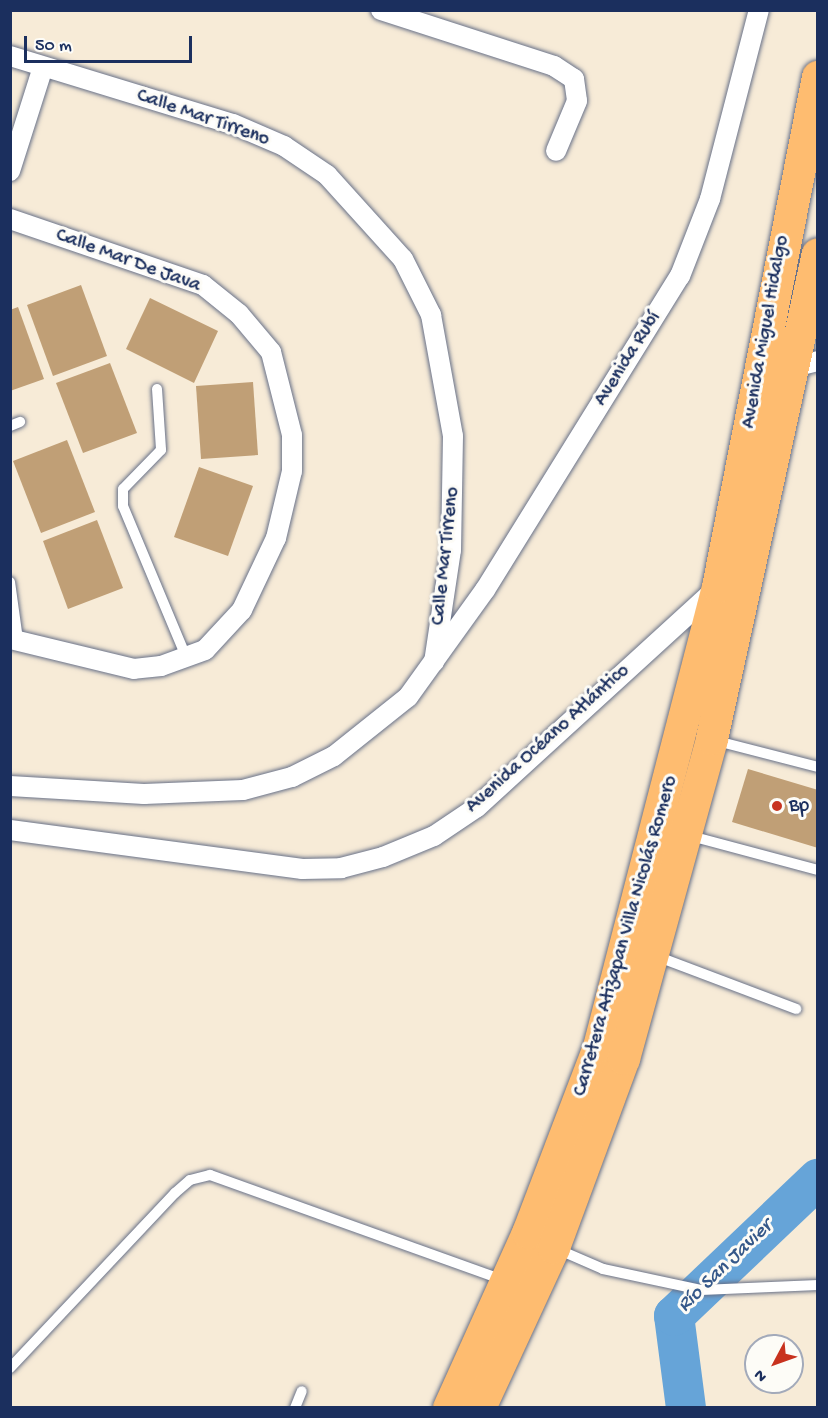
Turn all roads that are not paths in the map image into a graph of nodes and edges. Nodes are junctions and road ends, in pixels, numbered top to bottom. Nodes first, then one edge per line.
1 (381, 10) edge
2 (761, 14) edge
3 (10, 56) edge
4 (43, 68) junction
5 (818, 77) edge
6 (556, 151) dead end
7 (10, 171) edge
8 (10, 219) edge
9 (818, 254) edge
10 (807, 365) edge
11 (759, 368) junction
12 (157, 388) dead end
13 (10, 582) edge
14 (733, 588) junction
15 (14, 639) edge
16 (187, 659) junction
17 (433, 667) junction
18 (698, 736) junction
19 (818, 767) edge
20 (10, 786) edge
21 (10, 830) edge
22 (672, 831) junction
23 (818, 870) edge
24 (652, 955) junction
25 (796, 1009) dead end
26 (554, 1248) junction
27 (507, 1281) junction
28 (818, 1285) edge
29 (10, 1368) edge
30 (302, 1391) dead end
31 (295, 1407) edge
32 (448, 1407) edge
33 (480, 1407) edge

1 - 6 street
2 - 17 street, Avenida Rubí
3 - 4 street, Calle Mar Tirreno
4 - 7 street
4 - 17 street, Calle Mar Tirreno
5 - 11 main road, Avenida Miguel Hidalgo
8 - 16 street, Calle Mar De Java
9 - 10 main road, Avenida Miguel Hidalgo
10 - 11 street
10 - 14 main road, Avenida Miguel Hidalgo
11 - 14 main road, Avenida Miguel Hidalgo
12 - 16 lane
13 - 15 lane
14 - 18 main road, Carretera Atizapan Villa Nicolás Romero
14 - 21 street, Avenida Océano Atlántico
15 - 16 street, Calle Mar De Java
17 - 20 street, Avenida Rubí
18 - 19 lane
18 - 22 main road, Carretera Atizapan Villa Nicolás Romero
22 - 23 lane
22 - 24 main road, Carretera Atizapan Villa Nicolás Romero
22 - 27 main road, Carretera Atizapan Villa Nicolás Romero
24 - 25 lane
24 - 26 main road, Carretera Atizapan Villa Nicolás Romero
26 - 28 lane
26 - 33 main road, Carretera Atizapan Villa Nicolás Romero
27 - 29 lane
27 - 32 main road, Carretera Atizapan Villa Nicolás Romero
30 - 31 lane

